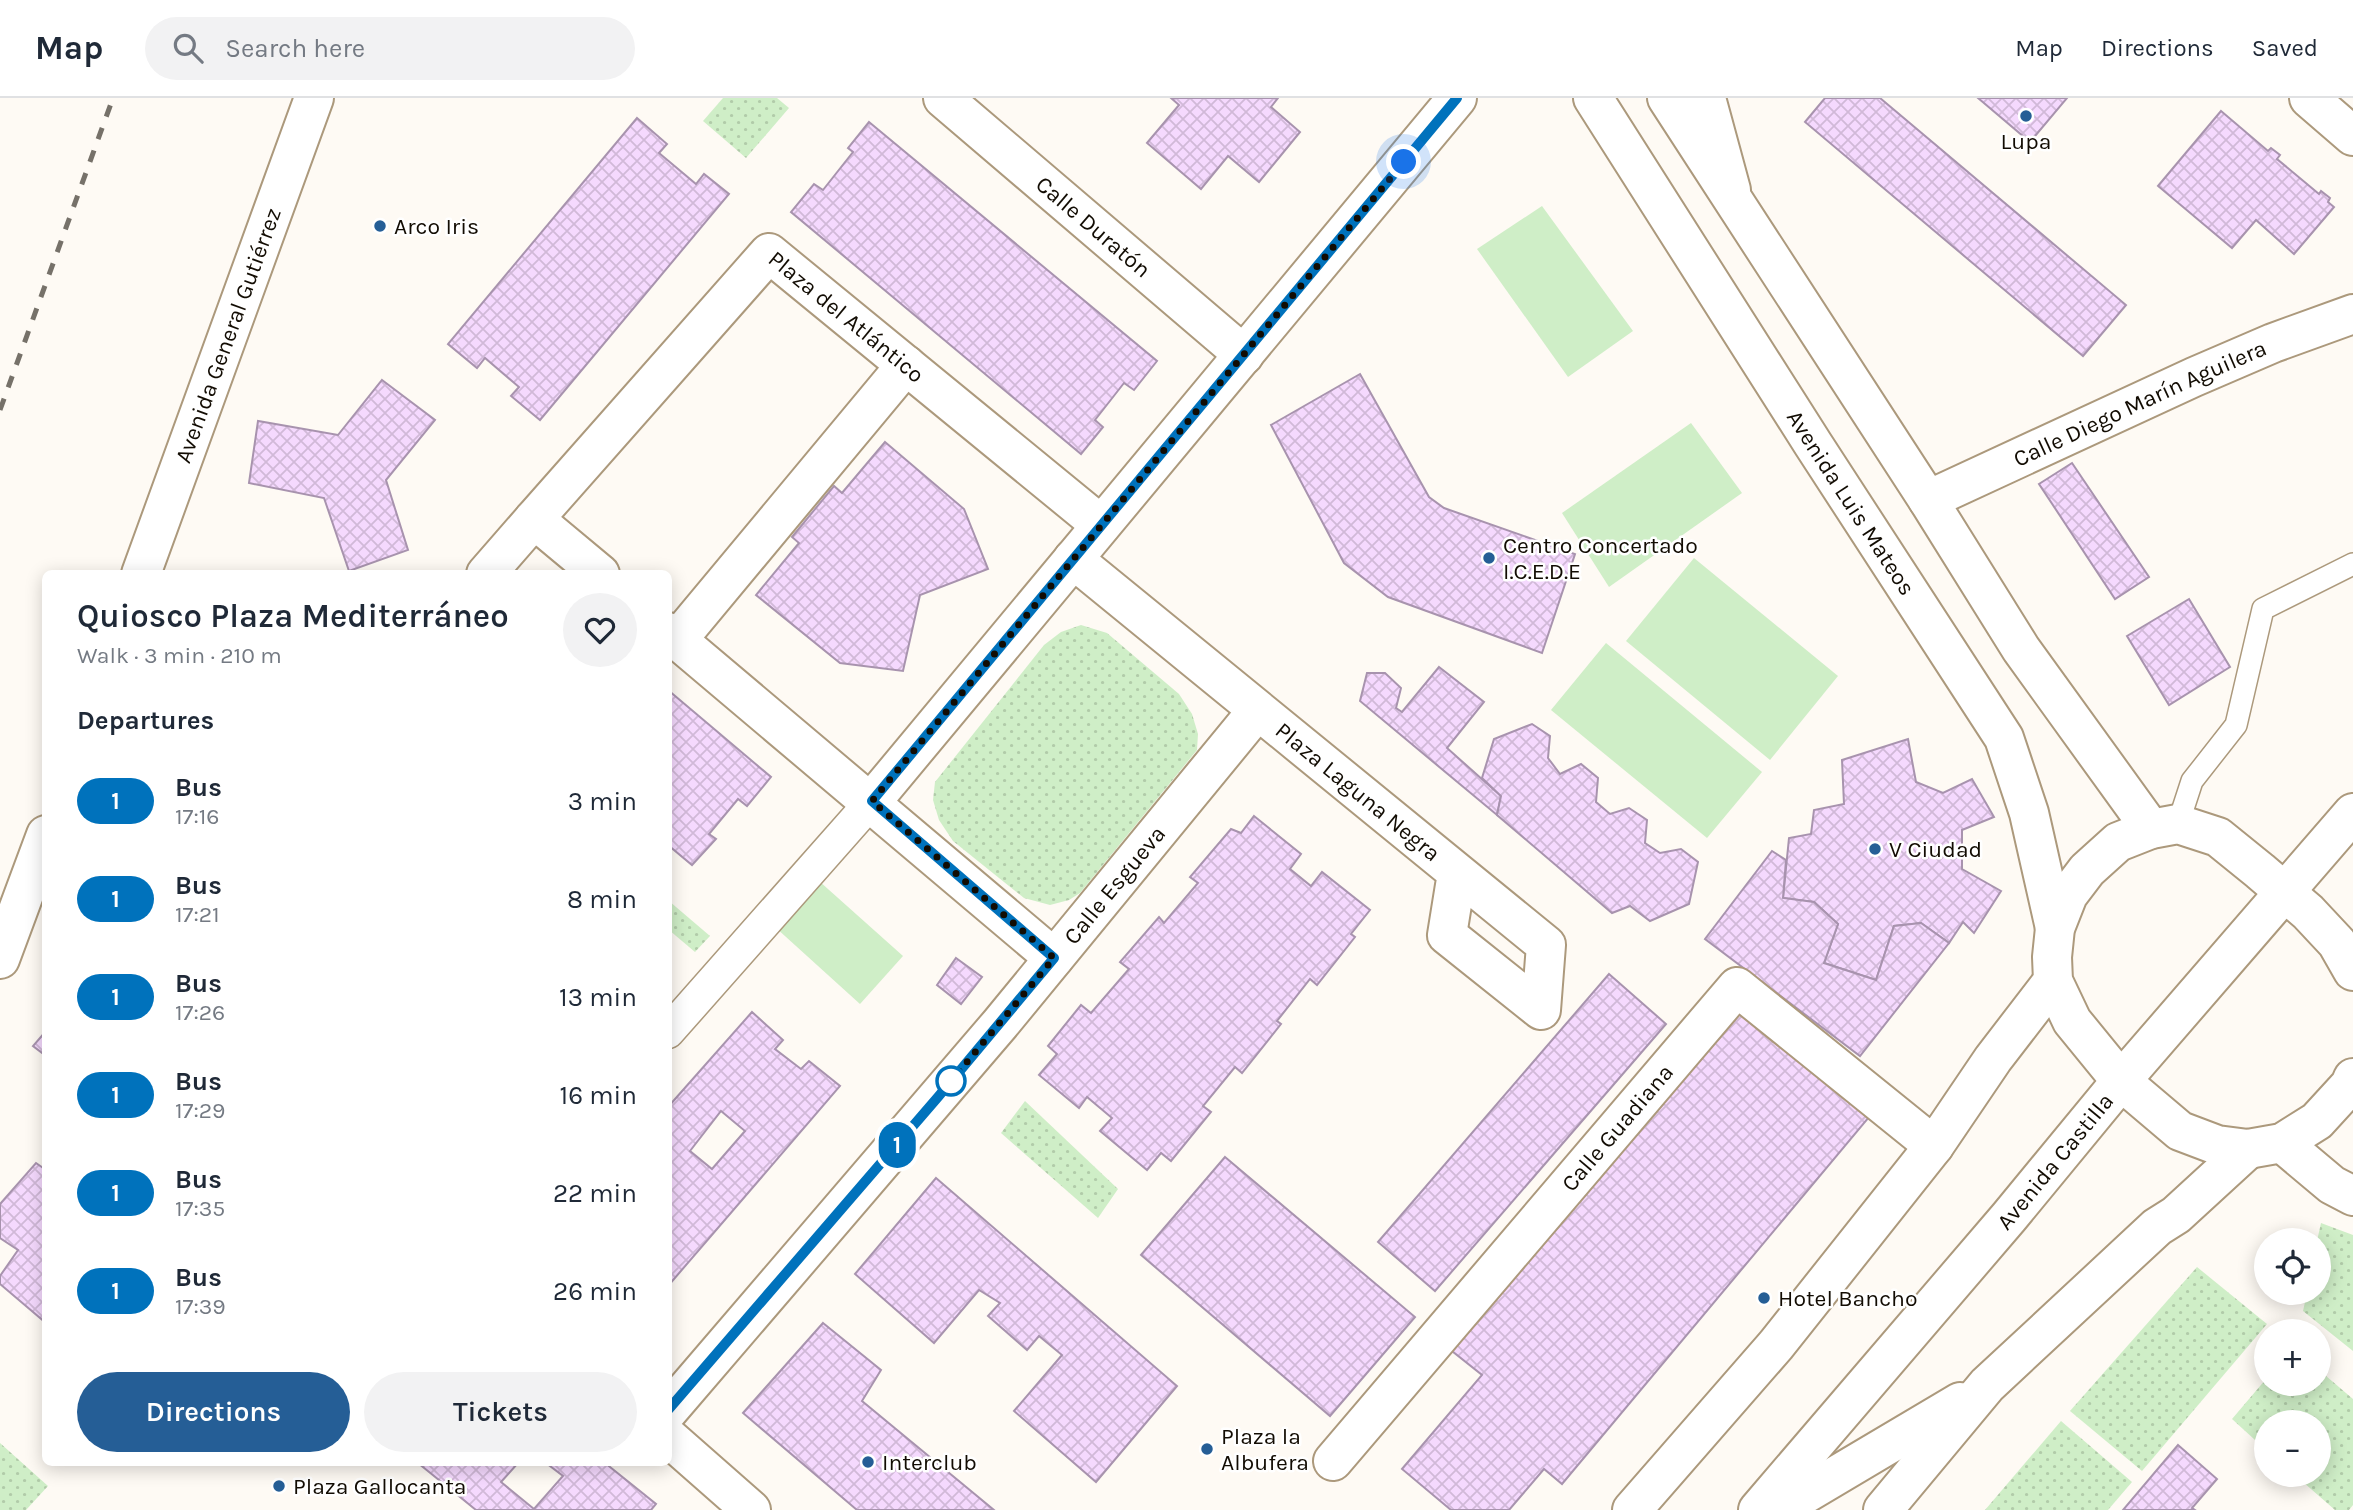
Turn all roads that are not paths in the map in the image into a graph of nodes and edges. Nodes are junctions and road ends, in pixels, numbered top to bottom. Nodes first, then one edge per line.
1 (314, 98) edge
2 (943, 98) edge
3 (1457, 98) edge
4 (1593, 98) edge
5 (1667, 98) edge
6 (1706, 98) edge
7 (2309, 98) edge
8 (2353, 136) edge
9 (1734, 202) junction
10 (2353, 314) edge
11 (1244, 355) junction
12 (906, 365) junction
13 (1928, 500) junction
14 (534, 519) junction
15 (1101, 525) junction
16 (1073, 559) junction
17 (2353, 564) edge
18 (142, 570) edge
19 (489, 570) edge
20 (595, 570) edge
21 (673, 636) edge
22 (1257, 710) junction
23 (872, 801) junction
24 (2353, 813) edge
25 (2165, 827) junction
26 (42, 859) edge
27 (1457, 873) dead end
28 (2285, 893) junction
29 (36, 894) edge
30 (2055, 928) junction
31 (1054, 958) junction
32 (0, 959) edge
33 (2353, 971) edge
34 (2053, 981) junction
35 (672, 1027) edge
36 (2353, 1078) edge
37 (2121, 1081) junction
38 (1934, 1146) junction
39 (2265, 1146) junction
40 (2353, 1196) edge
41 (1987, 1385) junction
42 (672, 1405) edge
43 (672, 1441) edge
44 (1333, 1461) dead end
45 (751, 1510) edge
46 (1632, 1510) edge
47 (1758, 1510) edge
48 (1778, 1510) edge
49 (1883, 1510) edge

1 - 18 main road, Avenida General Gutiérrez
2 - 11 main road, Calle Duratón
3 - 11 main road
4 - 30 main road, Avenida Luis Mateos
5 - 9 main road
6 - 9 main road
7 - 8 main road
9 - 13 main road
10 - 13 main road, Calle Diego Marín Aguilera
11 - 15 main road
12 - 14 main road, Plaza del Atlántico
12 - 15 main road, Plaza del Atlántico
12 - 21 main road
13 - 25 main road
14 - 19 main road, Plaza del Atlántico
14 - 20 main road
15 - 16 main road
16 - 22 main road, Plaza Laguna Negra
16 - 23 main road
17 - 25 lane
21 - 23 main road
22 - 27 main road, Plaza Laguna Negra
22 - 31 main road, Calle Esgueva
23 - 31 main road
23 - 35 street
24 - 28 main road, Avenida Castilla
25 - 28 main road
25 - 30 main road
26 - 29 main road
28 - 33 main road
28 - 37 main road, Avenida Castilla
29 - 32 main road
30 - 34 main road
31 - 42 main road, Calle Esgueva
34 - 37 main road
34 - 38 main road
36 - 39 main road
37 - 39 main road
37 - 47 main road, Avenida Castilla
38 - 44 main road, Calle Guadiana
38 - 46 main road
39 - 40 main road
39 - 41 main road
41 - 48 main road
41 - 49 main road
43 - 45 main road

